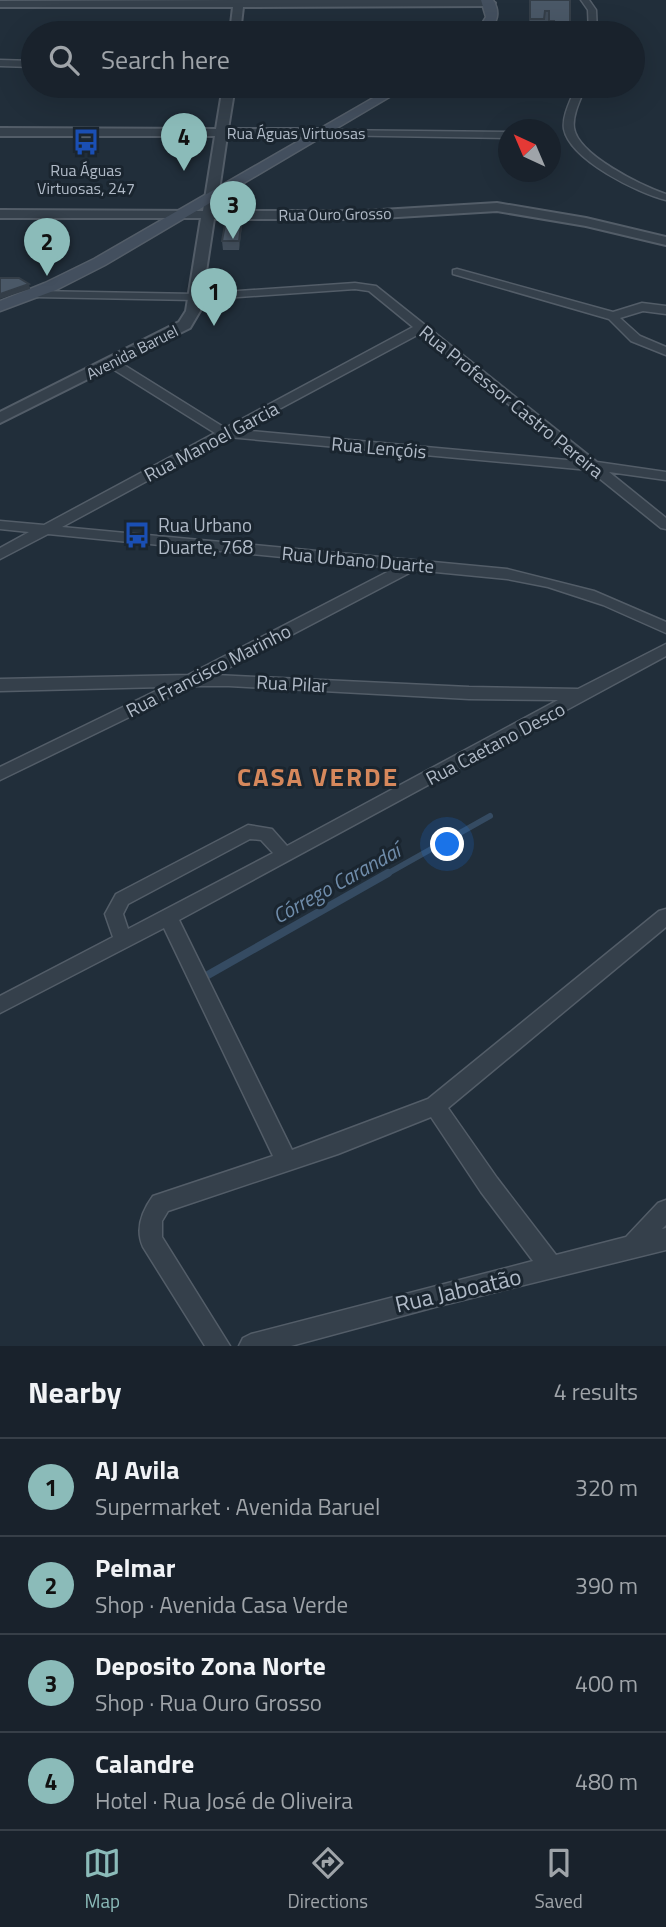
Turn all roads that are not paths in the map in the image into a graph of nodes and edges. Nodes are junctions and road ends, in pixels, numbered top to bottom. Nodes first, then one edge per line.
1 (585, 0) edge
2 (239, 2) edge
3 (488, 2) edge
4 (0, 4) edge
5 (237, 21) edge
6 (492, 21) edge
7 (593, 21) edge
8 (0, 64) edge
9 (21, 64) edge
10 (227, 98) edge
11 (383, 98) edge
12 (577, 98) edge
13 (0, 132) edge
14 (223, 132) junction
15 (326, 133) junction
16 (498, 135) edge
17 (666, 197) edge
18 (210, 199) junction
19 (0, 214) edge
20 (182, 215) junction
21 (208, 215) junction
22 (666, 241) edge
23 (457, 272) dead end
24 (35, 294) junction
25 (195, 297) junction
26 (0, 306) edge
27 (666, 310) edge
28 (613, 316) junction
29 (421, 328) junction
30 (666, 351) edge
31 (112, 363) junction
32 (0, 418) edge
33 (225, 433) junction
34 (593, 466) junction
35 (666, 476) edge
36 (0, 525) edge
37 (666, 525) edge
38 (45, 530) junction
39 (0, 554) edge
40 (414, 564) junction
41 (666, 628) edge
42 (666, 649) edge
43 (190, 681) junction
44 (0, 685) edge
45 (584, 695) junction
46 (0, 774) edge
47 (285, 855) junction
48 (666, 916) edge
49 (168, 917) junction
50 (124, 940) junction
51 (0, 1005) edge
52 (435, 1106) junction
53 (286, 1160) junction
54 (666, 1210) edge
55 (666, 1239) edge
56 (634, 1243) junction
57 (551, 1267) junction
58 (218, 1346) edge
59 (251, 1346) edge

1 - 7 street
2 - 3 street
2 - 4 street
2 - 5 street
3 - 6 main road
8 - 9 street
10 - 14 street, Avenida Baruel
11 - 15 main road
12 - 17 street
13 - 14 street, Rua Águas Virtuosas
14 - 15 street, Rua Águas Virtuosas
14 - 18 street, Avenida Baruel
15 - 16 street, Rua Águas Virtuosas
15 - 18 main road
18 - 20 main road
18 - 21 street, Avenida Baruel
19 - 20 street, Rua Ouro Grosso
20 - 21 street, Rua Ouro Grosso
20 - 24 main road
21 - 22 street, Rua Ouro Grosso
21 - 25 street, Avenida Baruel
23 - 28 street
24 - 25 street
24 - 26 main road
25 - 29 street, Rua Professor Castro Pereira
25 - 31 street, Avenida Baruel
27 - 28 street
28 - 30 street
29 - 33 street, Rua Manoel Garcia
29 - 34 street, Rua Professor Castro Pereira
31 - 32 street, Avenida Baruel
31 - 33 street, Rua Lençóis
33 - 34 street, Rua Lençóis
33 - 38 street, Rua Manoel Garcia
34 - 35 street, Rua Lençóis
34 - 37 street, Rua Professor Castro Pereira
36 - 38 street, Rua Urbano Duarte
38 - 39 street, Rua Manoel Garcia
38 - 40 street, Rua Urbano Duarte
40 - 41 street, Rua Urbano Duarte
40 - 43 street, Rua Francisco Marinho
42 - 45 street, Rua Caetano Desco
43 - 44 street, Rua Pilar
43 - 45 street, Rua Pilar
43 - 46 street, Rua Francisco Marinho
45 - 47 street, Rua Caetano Desco
47 - 49 street, Rua Caetano Desco
47 - 50 street
48 - 52 street
49 - 50 street, Rua Caetano Desco
49 - 53 street
50 - 51 street, Rua Caetano Desco
52 - 53 street
52 - 57 street
53 - 58 street
54 - 56 street
55 - 56 street, Rua Jaboatão
56 - 57 street, Rua Jaboatão
57 - 59 street, Rua Jaboatão

